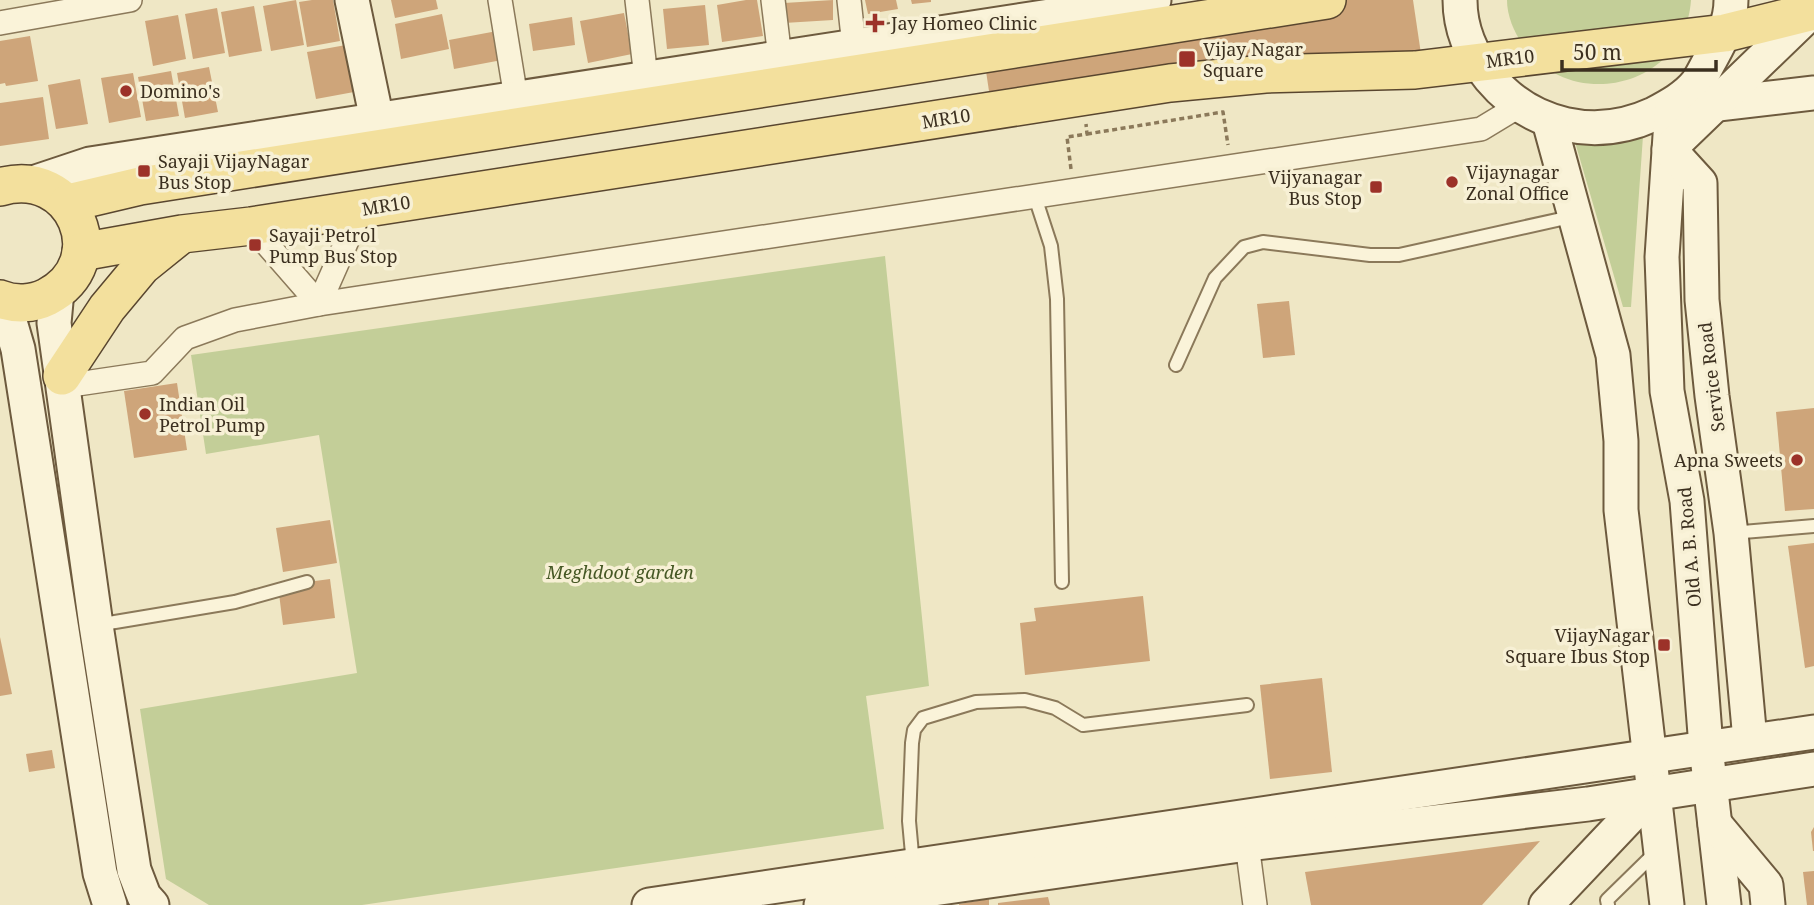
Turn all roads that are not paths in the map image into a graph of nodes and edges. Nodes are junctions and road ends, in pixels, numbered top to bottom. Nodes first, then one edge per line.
1 (130, 0) edge
2 (352, 0) edge
3 (500, 0) edge
4 (637, 0) edge
5 (773, 0) edge
6 (849, 0) edge
7 (1154, 0) edge
8 (1327, 0) edge
9 (1460, 0) edge
10 (1273, 5) edge
11 (1813, 11) edge
12 (1728, 17) edge
13 (0, 23) edge
14 (854, 46) junction
15 (780, 58) junction
16 (1477, 62) junction
17 (646, 78) junction
18 (1814, 93) edge
19 (516, 98) junction
20 (1718, 104) junction
21 (1672, 105) junction
22 (1519, 106) junction
23 (377, 120) junction
24 (1549, 121) junction
25 (1669, 149) junction
26 (17, 185) edge
27 (1035, 197) junction
28 (68, 203) junction
29 (361, 209) junction
30 (1575, 216) junction
31 (251, 226) junction
32 (182, 234) junction
33 (81, 252) junction
34 (57, 291) junction
35 (2, 300) edge
36 (319, 304) junction
37 (9, 351) edge
38 (1176, 365) dead end
39 (63, 381) junction
40 (1814, 526) edge
41 (1731, 533) junction
42 (307, 582) dead end
43 (1062, 582) dead end
44 (96, 625) junction
45 (1247, 705) dead end
46 (1814, 732) edge
47 (1751, 740) junction
48 (1706, 747) junction
49 (1650, 755) junction
50 (1814, 769) edge
51 (1710, 785) junction
52 (1653, 792) junction
53 (1715, 824) junction
54 (1247, 844) junction
55 (1660, 849) junction
56 (907, 888) edge
57 (110, 905) edge
58 (152, 905) edge
59 (649, 905) edge
60 (821, 905) edge
61 (1255, 905) edge
62 (1546, 905) edge
63 (1608, 905) edge
64 (1667, 905) edge
65 (1724, 905) edge
66 (1768, 905) edge

1 - 13 street
2 - 23 street
3 - 19 street
4 - 17 street
5 - 15 street
6 - 14 street
7 - 14 street
8 - 10 main road
9 - 16 street
10 - 28 main road
11 - 12 main road, MR10
11 - 20 street
12 - 16 main road, MR10
12 - 21 street
14 - 15 street
15 - 17 street
16 - 22 street
16 - 29 main road, MR10
17 - 19 street
18 - 20 street
19 - 23 street
20 - 25 street
21 - 24 street
21 - 25 street, Old A. B. Road
22 - 24 street
22 - 27 street
23 - 26 street
24 - 30 street
25 - 41 street, Service Road
25 - 48 street, Old A. B. Road
26 - 28 main road
27 - 36 street
27 - 43 lane
28 - 33 main road
29 - 31 main road, MR10
29 - 36 street
30 - 38 lane
30 - 49 street
31 - 32 main road, MR10
31 - 36 street
32 - 33 main road, MR10
32 - 39 main road
33 - 34 main road
34 - 35 main road
34 - 39 street
35 - 37 street
36 - 39 street
37 - 57 street
39 - 44 street
40 - 41 lane
41 - 47 street, Service Road
42 - 44 lane
44 - 58 street
45 - 56 lane
46 - 47 street
47 - 48 street
48 - 49 street
48 - 51 street, Old A. B. Road
49 - 52 street
49 - 56 street
50 - 51 street
51 - 52 street
51 - 53 street, Old A. B. Road
52 - 54 street
52 - 55 street
52 - 62 street
53 - 65 street, Old A. B. Road
53 - 66 street
54 - 56 street
54 - 61 street
55 - 63 lane
55 - 64 street
56 - 59 street
56 - 60 street

